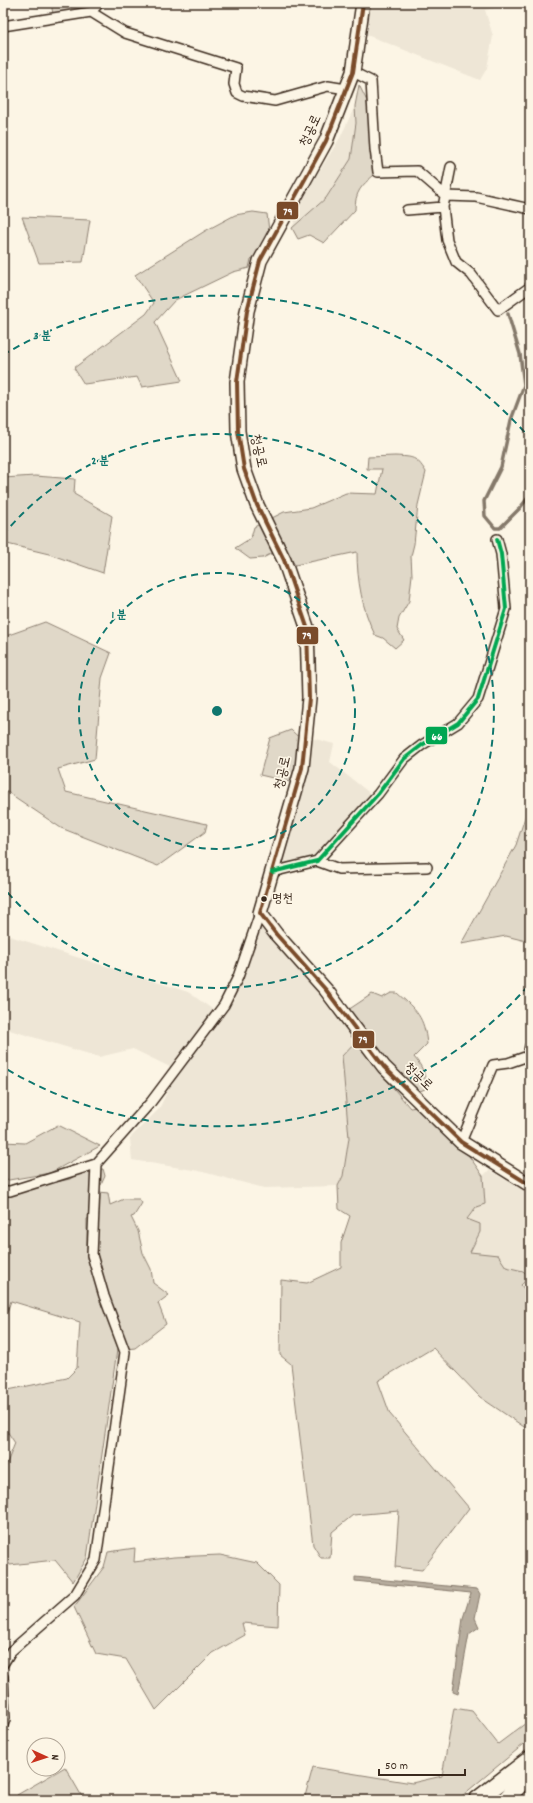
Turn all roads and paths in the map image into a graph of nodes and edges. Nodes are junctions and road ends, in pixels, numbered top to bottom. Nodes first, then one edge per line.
1 (99, 3) edge
2 (363, 3) edge
3 (91, 12) junction
4 (3, 26) edge
5 (353, 72) junction
6 (346, 89) junction
7 (451, 167) dead end
8 (446, 196) junction
9 (443, 207) junction
10 (530, 209) edge
11 (407, 210) dead end
12 (530, 287) edge
13 (497, 539) dead end
14 (317, 861) junction
15 (427, 867) dead end
16 (272, 872) junction
17 (260, 913) junction
18 (530, 1046) edge
19 (461, 1142) junction
20 (96, 1164) junction
21 (530, 1184) edge
22 (3, 1191) edge
23 (3, 1664) edge
24 (3, 1677) edge
25 (3, 1725) edge
26 (530, 1759) edge
27 (530, 1762) edge
28 (530, 1774) edge
29 (477, 1800) edge
30 (494, 1800) edge
31 (505, 1800) edge

1 - 3 street
2 - 5 street, 청공로
3 - 4 street
3 - 6 street
5 - 6 street, 청공로
5 - 8 street
6 - 16 street, 청공로
7 - 8 street
8 - 9 street
8 - 10 street
9 - 11 street
9 - 12 street
13 - 14 street
14 - 15 street
14 - 16 street
16 - 17 street, 청공로
17 - 19 street, 청공로
17 - 20 street, 청공로
18 - 19 street
19 - 21 street, 청공로
20 - 22 street
20 - 23 street
24 - 25 street
26 - 29 highway
27 - 30 highway
28 - 31 highway

